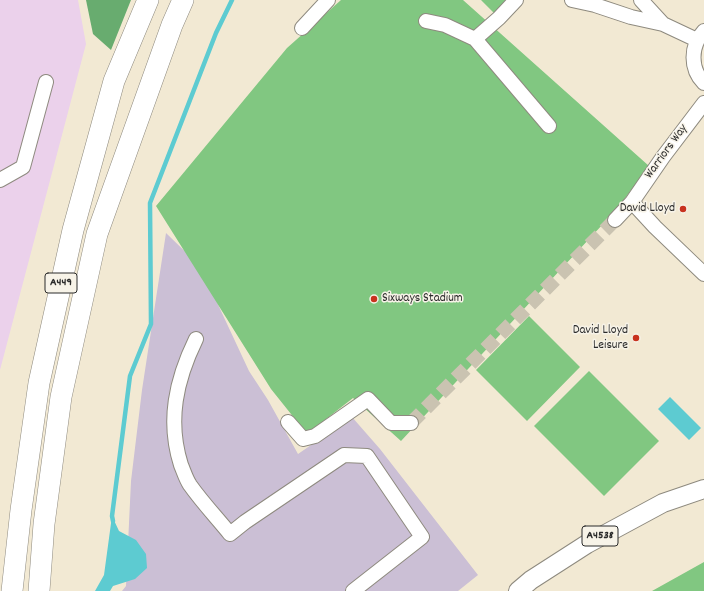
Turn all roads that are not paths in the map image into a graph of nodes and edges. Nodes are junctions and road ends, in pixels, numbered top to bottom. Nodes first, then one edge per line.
1 (148, 0) edge
2 (183, 0) edge
3 (328, 0) edge
4 (516, 0) edge
5 (572, 0) edge
6 (641, 0) edge
7 (591, 2) edge
8 (426, 21) dead end
9 (663, 24) junction
10 (302, 28) dead end
11 (701, 36) edge
12 (474, 39) junction
13 (46, 82) dead end
14 (704, 83) edge
15 (704, 103) edge
16 (549, 126) dead end
17 (0, 180) edge
18 (632, 202) junction
19 (615, 220) tunnel mouth
20 (704, 274) edge
21 (196, 339) dead end
22 (288, 422) dead end
23 (411, 423) tunnel mouth
24 (704, 490) edge
25 (12, 591) edge
26 (39, 591) edge
27 (353, 591) edge
28 (518, 591) edge

1 - 25 highway, A449
2 - 26 highway, A449
3 - 10 street
4 - 12 street
5 - 7 street
6 - 9 street
7 - 9 street
8 - 12 street
9 - 11 street
11 - 14 street
12 - 16 street
13 - 17 street
15 - 18 street, Warriors Way
18 - 19 street, Warriors Way
18 - 20 street
21 - 27 street
22 - 23 street
24 - 28 main road, A4538

